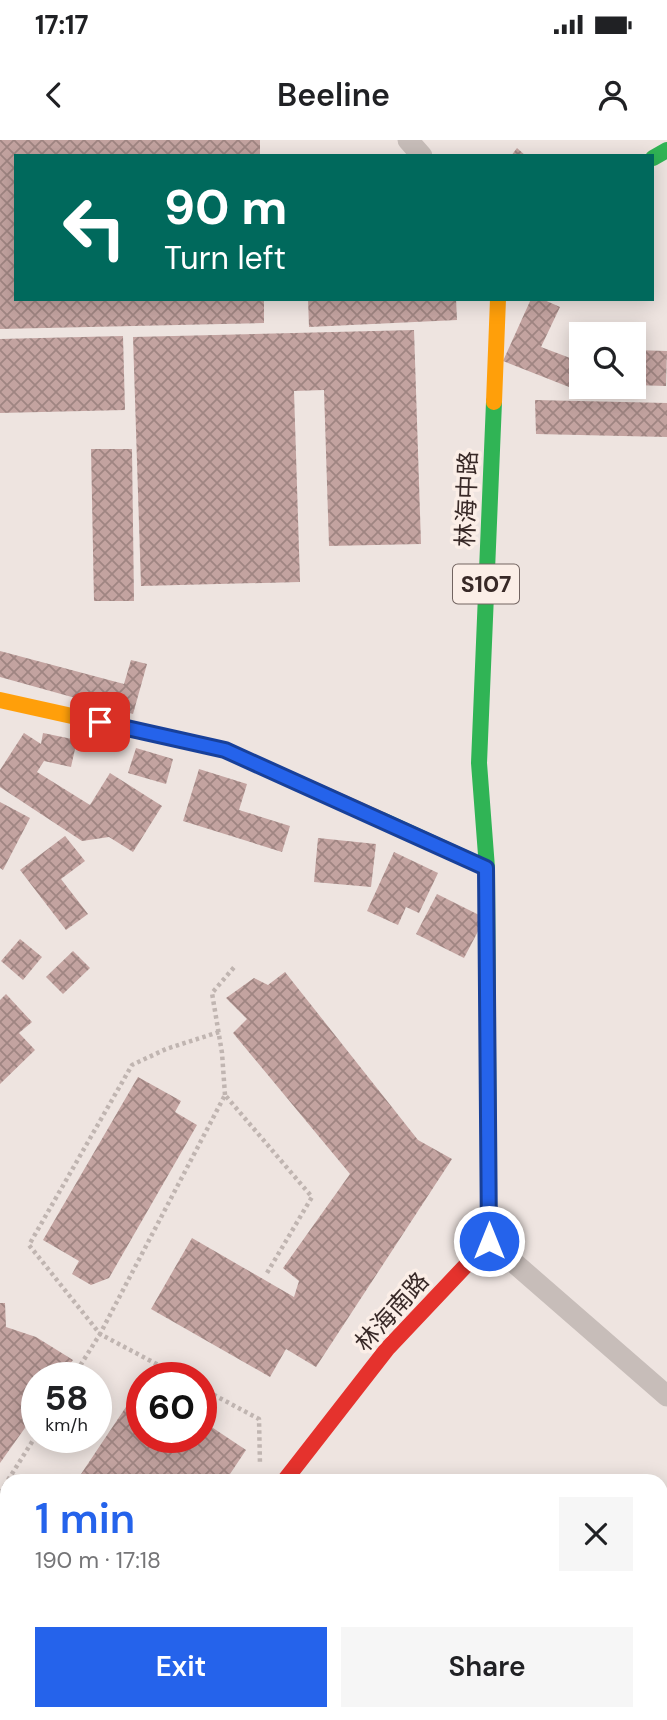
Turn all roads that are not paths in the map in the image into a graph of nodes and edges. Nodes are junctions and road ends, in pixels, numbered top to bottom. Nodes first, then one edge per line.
1 (408, 140) edge
2 (420, 154) edge
3 (498, 301) edge
4 (0, 700) edge
5 (486, 868) junction
6 (489, 1241) junction
7 (667, 1396) edge
8 (290, 1474) edge

1 - 2 street
3 - 5 main road, 林海中路 / S107
4 - 5 main road
5 - 6 main road, S107
6 - 7 street
6 - 8 main road, 林海南路

